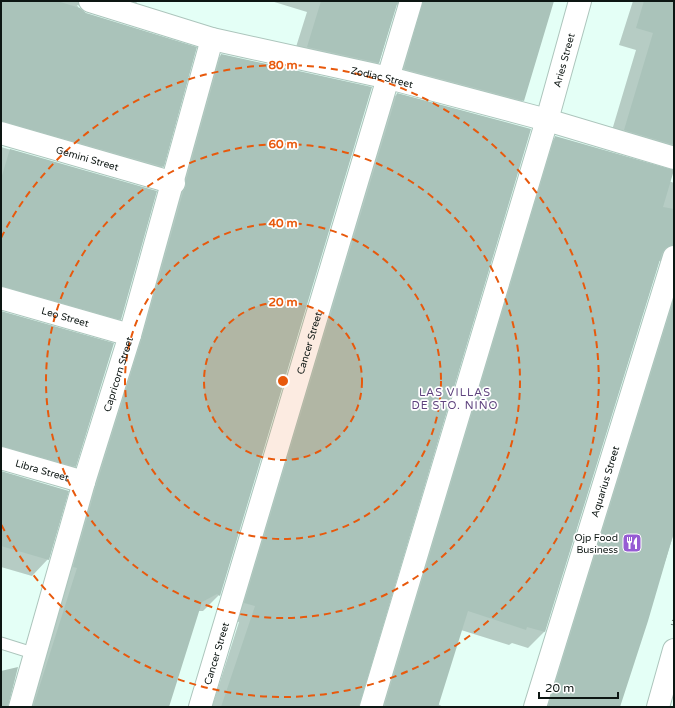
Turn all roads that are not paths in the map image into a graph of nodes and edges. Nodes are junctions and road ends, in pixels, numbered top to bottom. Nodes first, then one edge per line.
1 (90, 1) edge
2 (411, 1) edge
3 (580, 1) edge
4 (212, 39) junction
5 (389, 78) junction
6 (547, 120) junction
7 (1, 133) edge
8 (674, 158) edge
9 (174, 183) junction
10 (674, 257) edge
11 (1, 298) edge
12 (130, 335) junction
13 (1, 458) edge
14 (84, 482) junction
15 (1, 644) edge
16 (674, 650) edge
17 (36, 654) junction
18 (20, 707) edge
19 (200, 707) edge
20 (370, 707) edge
21 (535, 707) edge
22 (658, 707) edge

1 - 4 street, Zodiac Street
2 - 5 street, Cancer Street
3 - 6 street, Aries Street
4 - 5 street, Zodiac Street
4 - 9 street, Capricorn Street
5 - 6 street, Zodiac Street
5 - 19 street, Cancer Street
6 - 8 street, Zodiac Street
6 - 20 street, Aries Street
7 - 9 street, Gemini Street
9 - 12 street, Capricorn Street
10 - 21 street, Aquarius Street
11 - 12 street, Leo Street
12 - 14 street, Capricorn Street
13 - 14 street, Libra Street
14 - 17 street, Capricorn Street
15 - 17 lane
16 - 22 street
17 - 18 street, Capricorn Street

